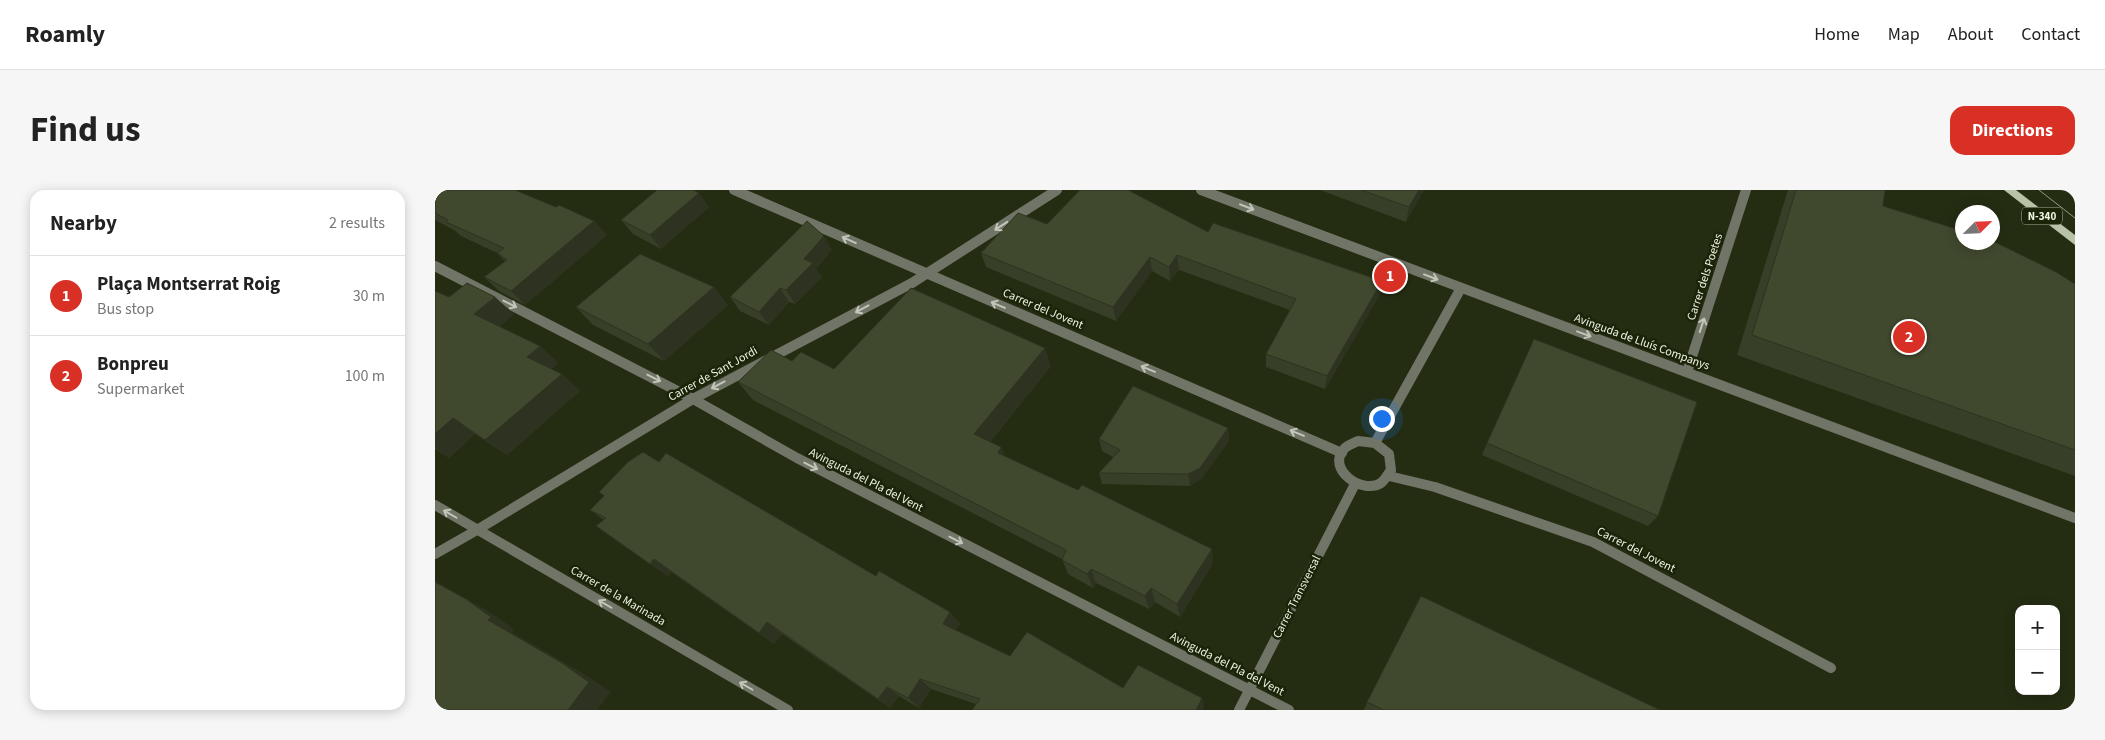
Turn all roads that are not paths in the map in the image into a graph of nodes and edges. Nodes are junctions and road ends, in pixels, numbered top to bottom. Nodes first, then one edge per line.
1 (734, 190) edge
2 (1057, 190) edge
3 (1201, 190) edge
4 (1747, 190) edge
5 (2009, 190) edge
6 (2075, 241) edge
7 (435, 266) edge
8 (926, 274) junction
9 (1461, 288) junction
10 (1687, 372) junction
11 (693, 398) junction
12 (1375, 443) junction
13 (1342, 453) junction
14 (1389, 476) junction
15 (1355, 484) junction
16 (435, 505) edge
17 (2075, 518) edge
18 (477, 530) junction
19 (435, 554) edge
20 (1831, 668) dead end
21 (1250, 689) junction
22 (788, 710) edge
23 (1239, 710) edge
24 (1289, 710) edge

8 -> 1 street, Carrer del Jovent
2 -> 8 street, Carrer de Sant Jordi
3 -> 9 street, Avinguda de Lluís Companys
10 -> 4 street, Carrer dels Poetes
5 - 6 main road, N-340
7 -> 11 street, Avinguda del Pla del Vent
8 -> 11 street, Carrer de Sant Jordi
13 -> 8 street, Carrer del Jovent
9 -> 10 street, Avinguda de Lluís Companys
9 - 12 street
10 - 17 street, Avinguda de Lluís Companys
11 - 18 street, Carrer de Sant Jordi
11 -> 21 street, Avinguda del Pla del Vent
12 - 13 street
12 - 14 street
13 - 15 street
14 - 15 street
14 - 20 street, Carrer del Jovent
15 - 21 street, Carrer Transversal
18 -> 16 street, Carrer de la Marinada
18 - 19 street, Carrer de Sant Jordi
22 -> 18 street, Carrer de la Marinada
21 - 23 street, Carrer Transversal
21 - 24 street, Avinguda del Pla del Vent

